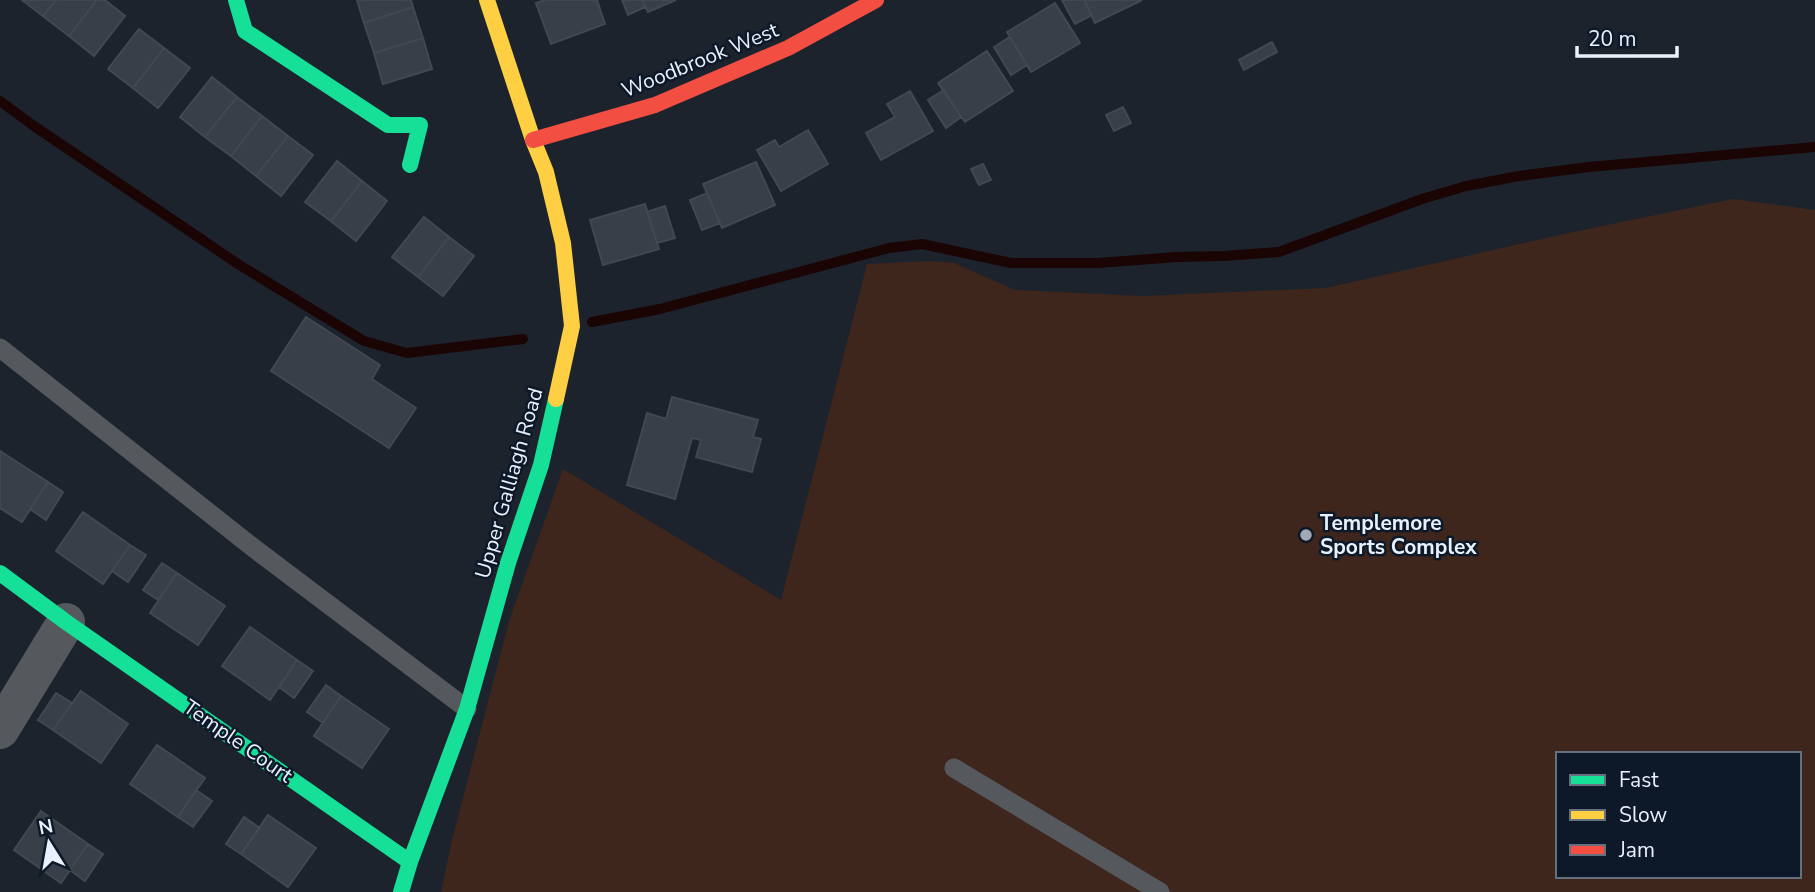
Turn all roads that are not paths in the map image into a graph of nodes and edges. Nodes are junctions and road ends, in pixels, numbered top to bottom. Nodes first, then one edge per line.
1 (236, 0) edge
2 (487, 0) edge
3 (876, 0) edge
4 (533, 140) junction
5 (410, 165) dead end
6 (0, 348) edge
7 (0, 573) edge
8 (66, 622) junction
9 (467, 709) junction
10 (0, 730) edge
11 (954, 768) dead end
12 (410, 862) junction
13 (401, 892) edge
14 (1160, 892) edge

1 - 5 street
2 - 4 street, Upper Galliagh Road
3 - 4 street, Woodbrook West
4 - 9 street, Upper Galliagh Road
6 - 9 lane
7 - 8 street, Temple Court
8 - 10 street
8 - 12 street, Temple Court
9 - 12 street, Upper Galliagh Road
11 - 14 lane
12 - 13 street, Upper Galliagh Road

